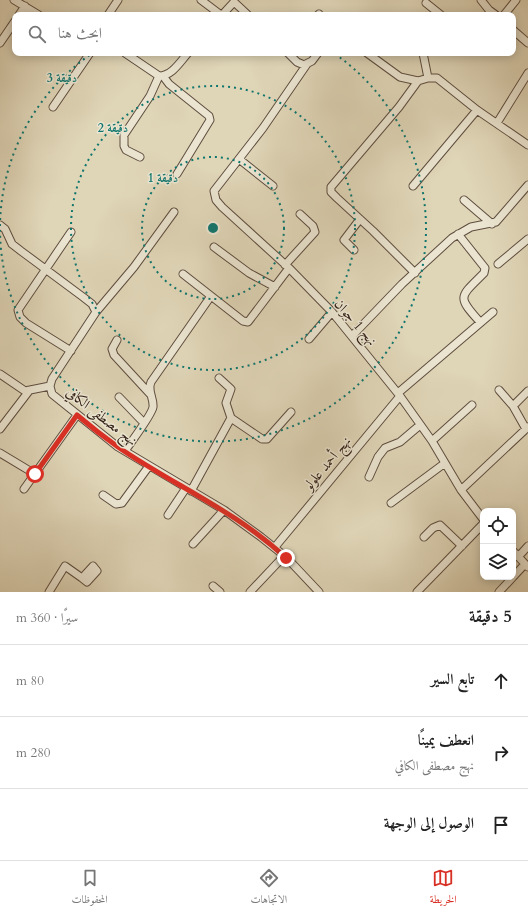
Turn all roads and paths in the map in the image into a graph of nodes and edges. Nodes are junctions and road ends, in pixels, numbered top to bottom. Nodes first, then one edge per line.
1 (14, 0) edge
2 (118, 0) edge
3 (201, 0) edge
4 (481, 0) edge
5 (516, 0) edge
6 (234, 1) edge
7 (23, 3) edge
8 (426, 3) dead end
9 (35, 12) edge
10 (110, 12) edge
11 (217, 12) edge
12 (224, 12) edge
13 (245, 12) edge
14 (437, 12) edge
15 (492, 12) edge
16 (506, 12) edge
17 (12, 25) edge
18 (516, 33) edge
19 (0, 43) edge
20 (528, 43) edge
21 (88, 56) edge
22 (130, 56) edge
23 (138, 56) edge
24 (185, 56) edge
25 (291, 56) edge
26 (315, 56) edge
27 (371, 56) edge
28 (424, 56) edge
29 (135, 59) junction
30 (307, 64) junction
31 (528, 72) edge
32 (161, 76) junction
33 (428, 78) junction
34 (418, 80) junction
35 (54, 107) dead end
36 (477, 110) junction
37 (497, 124) junction
38 (528, 145) edge
39 (140, 157) dead end
40 (239, 159) junction
41 (177, 174) dead end
42 (528, 185) edge
43 (273, 186) dead end
44 (413, 186) dead end
45 (464, 200) dead end
46 (174, 212) dead end
47 (300, 214) dead end
48 (360, 219) junction
49 (492, 224) junction
50 (0, 225) edge
51 (71, 232) dead end
52 (458, 234) junction
53 (528, 239) edge
54 (214, 247) dead end
55 (354, 250) dead end
56 (498, 264) dead end
57 (287, 267) junction
58 (46, 270) junction
59 (415, 273) junction
60 (183, 274) dead end
61 (275, 287) junction
62 (211, 296) junction
63 (96, 312) junction
64 (332, 312) junction
65 (493, 312) dead end
66 (480, 322) junction
67 (352, 336) junction
68 (309, 339) dead end
69 (117, 340) dead end
70 (71, 350) junction
71 (0, 374) edge
72 (220, 378) dead end
73 (50, 386) junction
74 (499, 390) dead end
75 (528, 391) edge
76 (29, 392) junction
77 (150, 394) junction
78 (399, 395) junction
79 (119, 397) dead end
80 (472, 405) dead end
81 (513, 406) junction
82 (291, 412) dead end
83 (77, 415) junction
84 (231, 418) junction
85 (144, 422) junction
86 (420, 425) junction
87 (527, 428) edge
88 (0, 429) edge
89 (432, 441) junction
90 (125, 451) junction
91 (0, 453) edge
92 (445, 463) junction
93 (149, 466) junction
94 (35, 474) junction
95 (369, 477) dead end
96 (24, 489) dead end
97 (189, 489) junction
98 (461, 490) junction
99 (103, 495) dead end
100 (391, 503) dead end
101 (224, 510) junction
102 (168, 515) dead end
103 (480, 515) edge
104 (480, 527) edge
105 (424, 537) dead end
106 (193, 544) dead end
107 (462, 546) junction
108 (528, 546) edge
109 (275, 547) junction
110 (516, 554) edge
111 (284, 556) junction
112 (527, 565) edge
113 (516, 574) edge
114 (82, 578) dead end
115 (510, 580) edge
116 (213, 586) dead end
117 (49, 592) edge
118 (220, 592) edge
119 (250, 592) edge
120 (319, 592) edge
121 (417, 592) edge
122 (499, 592) edge

1 - 7 street
2 - 10 street
3 - 11 street
4 - 15 street
5 - 16 street
6 - 12 street
6 - 13 street
7 - 9 street
8 - 14 street
17 - 19 street
18 - 20 street
21 - 35 street
22 - 29 street
23 - 29 street
24 - 32 street
25 - 30 street
26 - 30 street, نهج 1 جوان
27 - 34 street
28 - 33 street
29 - 32 street
30 - 40 street, نهج 1 جوان
31 - 37 street
32 - 39 street
32 - 41 street
33 - 34 street
33 - 36 street
34 - 48 street
36 - 37 street
36 - 44 street
37 - 38 street
40 - 43 street
40 - 57 street, نهج 1 جوان
42 - 49 street
45 - 49 street
46 - 63 street, نهج مصطفى الكافي
47 - 57 street
48 - 55 street
48 - 59 street
49 - 52 street
50 - 58 street
51 - 58 street
52 - 59 street
52 - 66 street
53 - 56 street
54 - 61 street
57 - 61 street
57 - 64 street, نهج 1 جوان
58 - 63 street
58 - 70 street
59 - 67 street
60 - 62 street
61 - 62 street
62 - 77 street
63 - 70 street, نهج مصطفى الكافي
64 - 67 street, نهج 1 جوان
64 - 68 street
65 - 66 street, نهج أحمد علولو
66 - 78 street, نهج أحمد علولو
67 - 78 street, نهج 1 جوان
69 - 77 street
70 - 73 street, نهج مصطفى الكافي
71 - 76 street
72 - 84 street
73 - 76 street
73 - 83 street, نهج مصطفى الكافي
74 - 81 street
75 - 81 street
76 - 88 street
77 - 85 street
78 - 86 street, نهج 1 جوان
78 - 109 street, نهج أحمد علولو
79 - 85 street
80 - 89 street
81 - 87 street
82 - 84 street
83 - 90 street, نهج مصطفى الكافي
83 - 94 street
84 - 97 street
85 - 90 street
86 - 89 street, نهج 1 جوان
86 - 95 street
87 - 98 street
89 - 92 street, نهج 1 جوان
90 - 93 street, نهج مصطفى الكافي
91 - 94 street
92 - 98 street, نهج 1 جوان
92 - 100 street
93 - 97 street, نهج مصطفى الكافي
93 - 99 street
94 - 96 street
97 - 101 street, نهج مصطفى الكافي
97 - 102 street
98 - 103 street, نهج 1 جوان
101 - 106 street
101 - 109 street, نهج مصطفى الكافي
104 - 107 street
105 - 107 street
107 - 121 street
108 - 110 street
109 - 111 street, نهج مصطفى الكافي
110 - 112 street
111 - 119 street
111 - 120 street, نهج مصطفى الكافي
112 - 113 street
114 - 117 street
115 - 122 street
116 - 118 street

